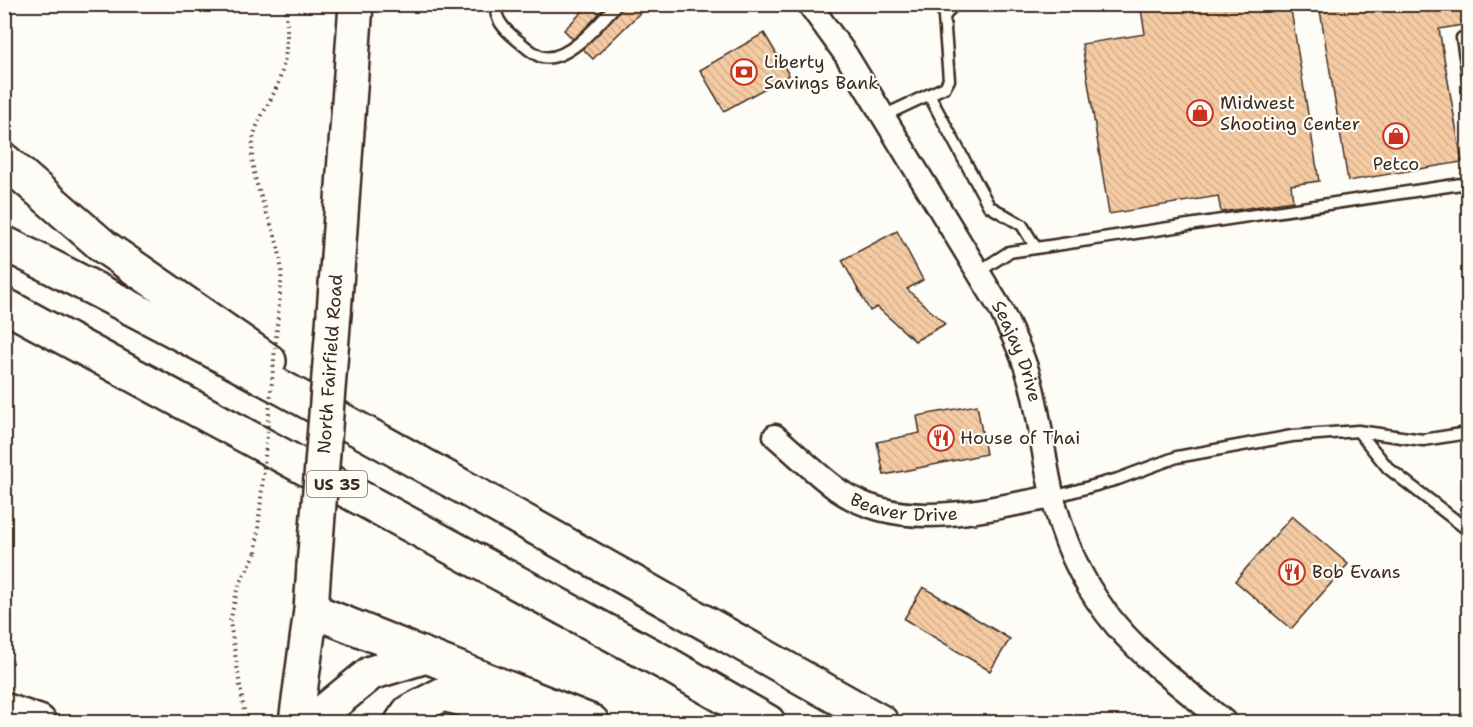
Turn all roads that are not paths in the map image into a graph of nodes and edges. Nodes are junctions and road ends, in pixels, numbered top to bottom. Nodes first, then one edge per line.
1 (356, 4) edge
2 (496, 4) edge
3 (617, 4) edge
4 (808, 4) edge
5 (963, 4) edge
6 (1468, 37) edge
7 (1468, 76) edge
8 (929, 95) junction
9 (883, 116) junction
10 (4, 160) edge
11 (1468, 183) edge
12 (4, 243) edge
13 (1036, 248) junction
14 (978, 272) junction
15 (4, 305) edge
16 (1358, 430) junction
17 (1468, 433) edge
18 (775, 436) dead end
19 (409, 457) junction
20 (1053, 497) junction
21 (1468, 530) edge
22 (311, 610) junction
23 (426, 656) junction
24 (4, 710) edge
25 (39, 723) edge
26 (296, 723) edge
27 (311, 723) edge
28 (402, 723) edge
29 (554, 723) edge
30 (592, 723) edge
31 (768, 723) edge
32 (881, 723) edge
33 (1225, 723) edge

1 - 22 main road, North Fairfield Road, bridge
2 - 3 lane
4 - 9 street, Seajay Drive
5 - 8 lane
6 - 7 lane
8 - 9 lane
8 - 13 lane
9 - 14 street, Seajay Drive
10 - 19 main road
11 - 13 lane
12 - 19 main road
13 - 14 lane
14 - 20 street, Seajay Drive
15 - 31 main road, US 35
16 - 17 lane
16 - 20 lane
16 - 21 lane
18 - 20 street, Beaver Drive
19 - 32 main road
20 - 33 street, Seajay Drive
22 - 23 main road
22 - 26 main road, North Fairfield Road
23 - 27 main road
23 - 30 main road
24 - 25 main road
28 - 29 main road

